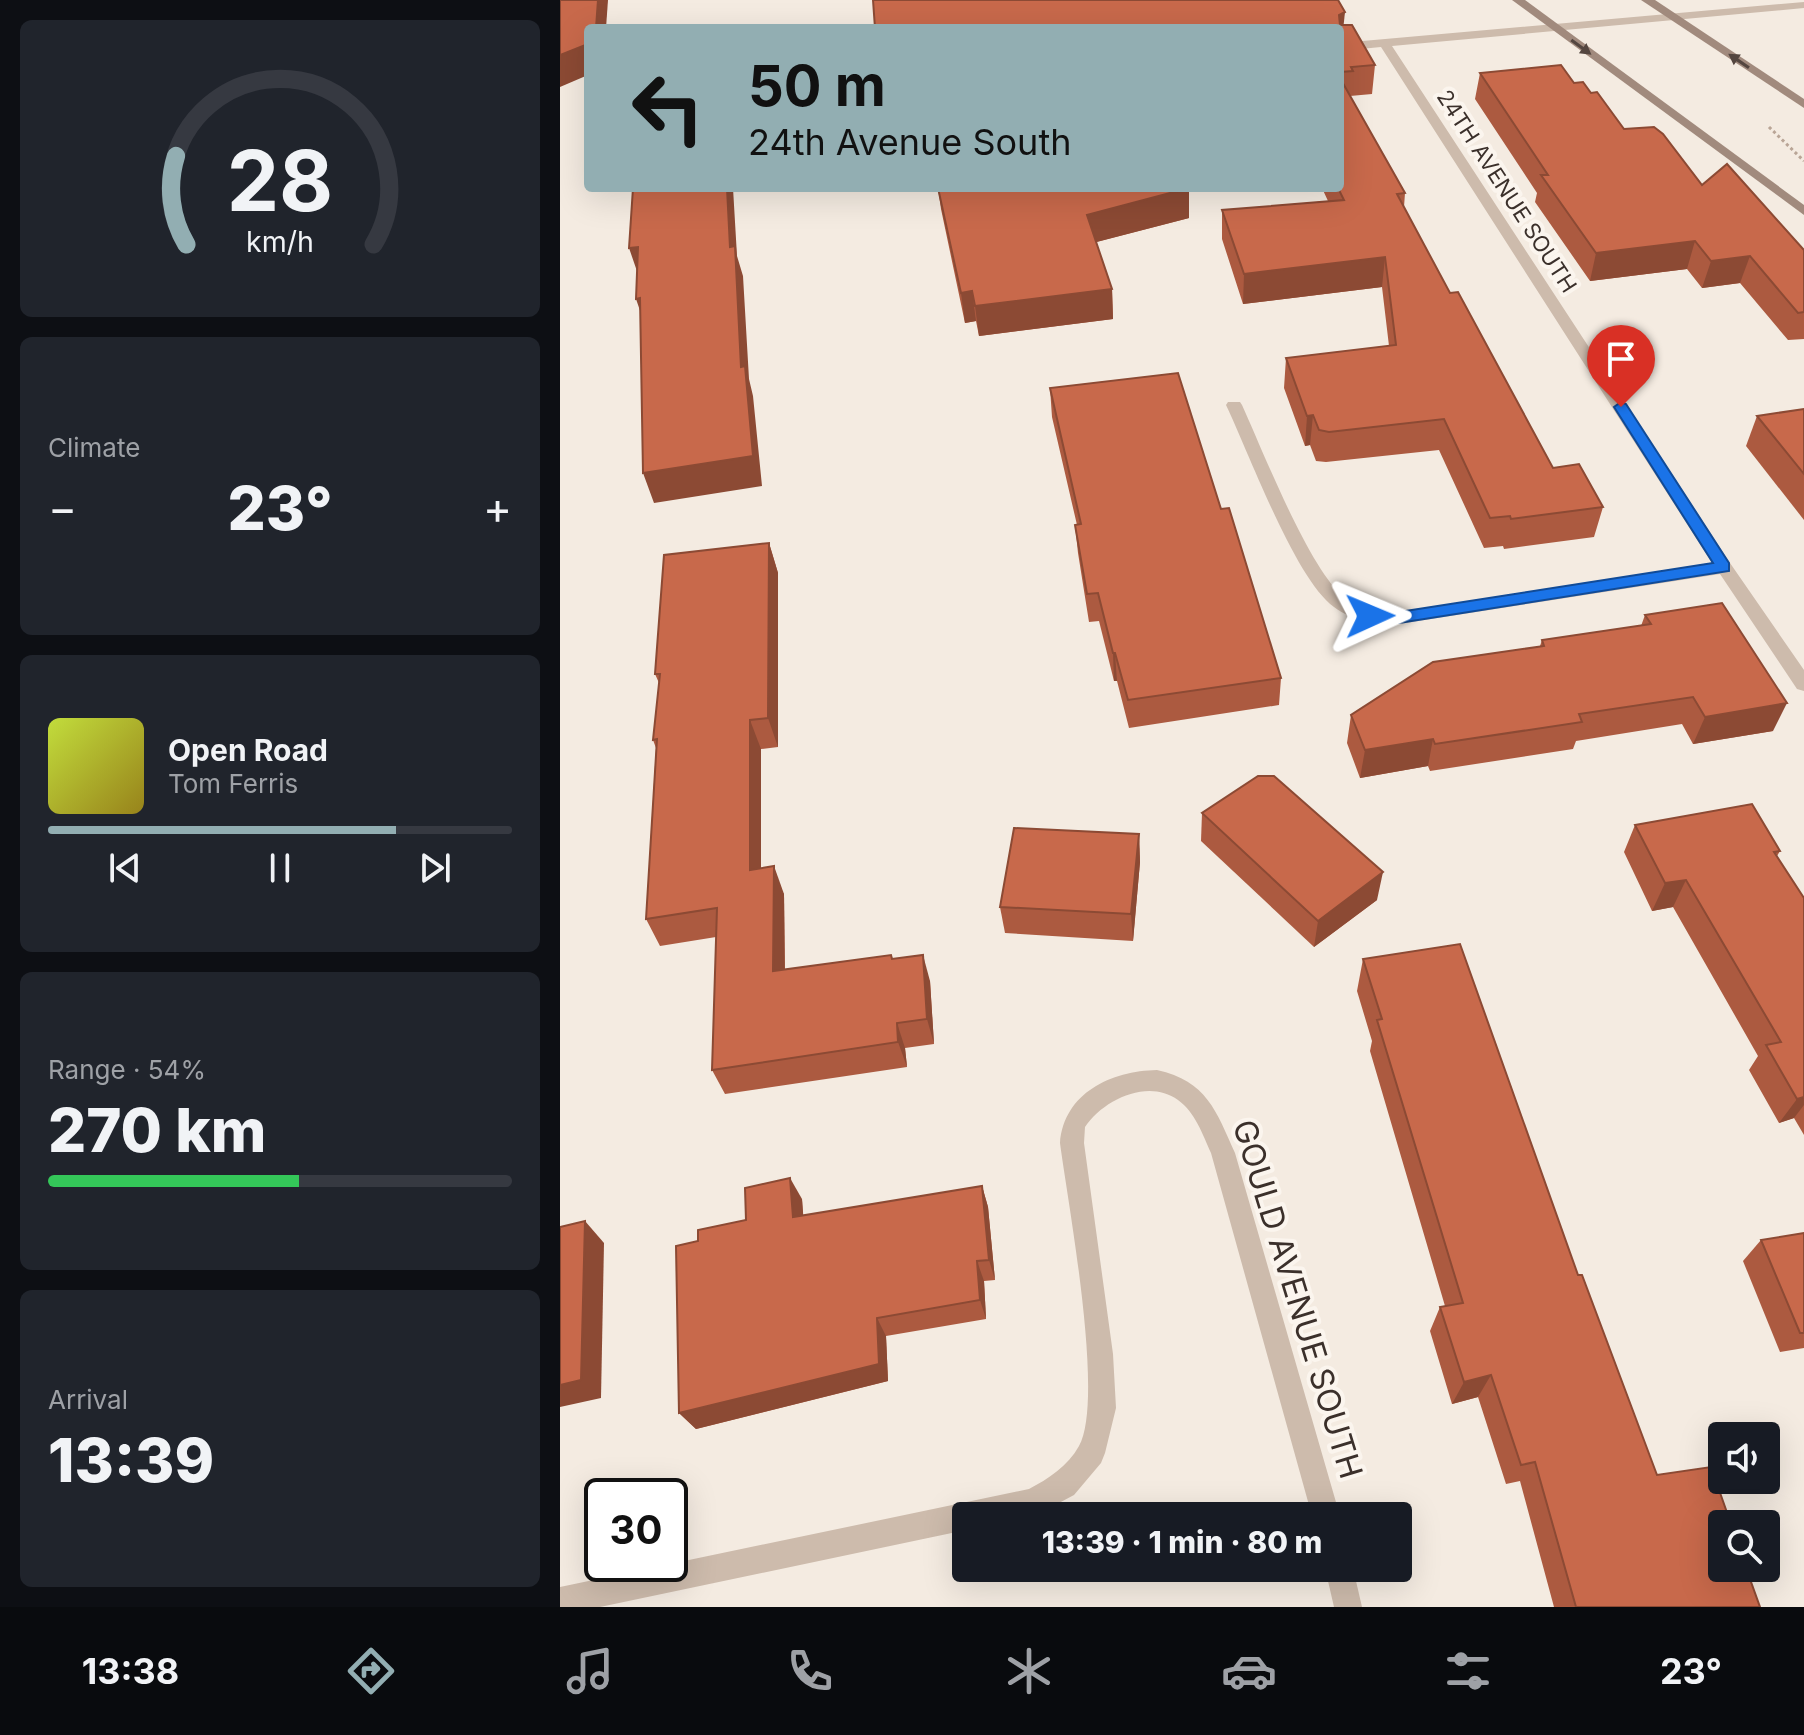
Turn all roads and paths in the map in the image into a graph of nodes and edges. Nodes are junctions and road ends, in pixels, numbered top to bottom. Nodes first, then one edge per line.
1 (1518, 0) edge
2 (1647, 0) edge
3 (1804, 5) edge
4 (1673, 17) junction
5 (1554, 27) junction
6 (1384, 43) junction
7 (1344, 47) edge
8 (1804, 104) edge
9 (1804, 211) edge
10 (1234, 405) dead end
11 (1724, 567) junction
12 (1804, 684) edge
13 (1032, 1502) edge
14 (1322, 1502) edge
15 (952, 1519) edge
16 (1342, 1582) edge
17 (560, 1601) edge
18 (1348, 1607) edge

1 - 5 main road
2 - 4 main road
3 - 4 street
4 - 5 street
8 -> 4 main road
5 - 6 street
5 -> 9 main road
6 - 7 street
6 - 11 street, 24TH AVENUE SOUTH
10 - 11 street
11 - 12 street, 24TH AVENUE SOUTH
13 - 14 street, GOULD AVENUE SOUTH
15 - 17 street, GOULD AVENUE SOUTH
16 - 18 street

